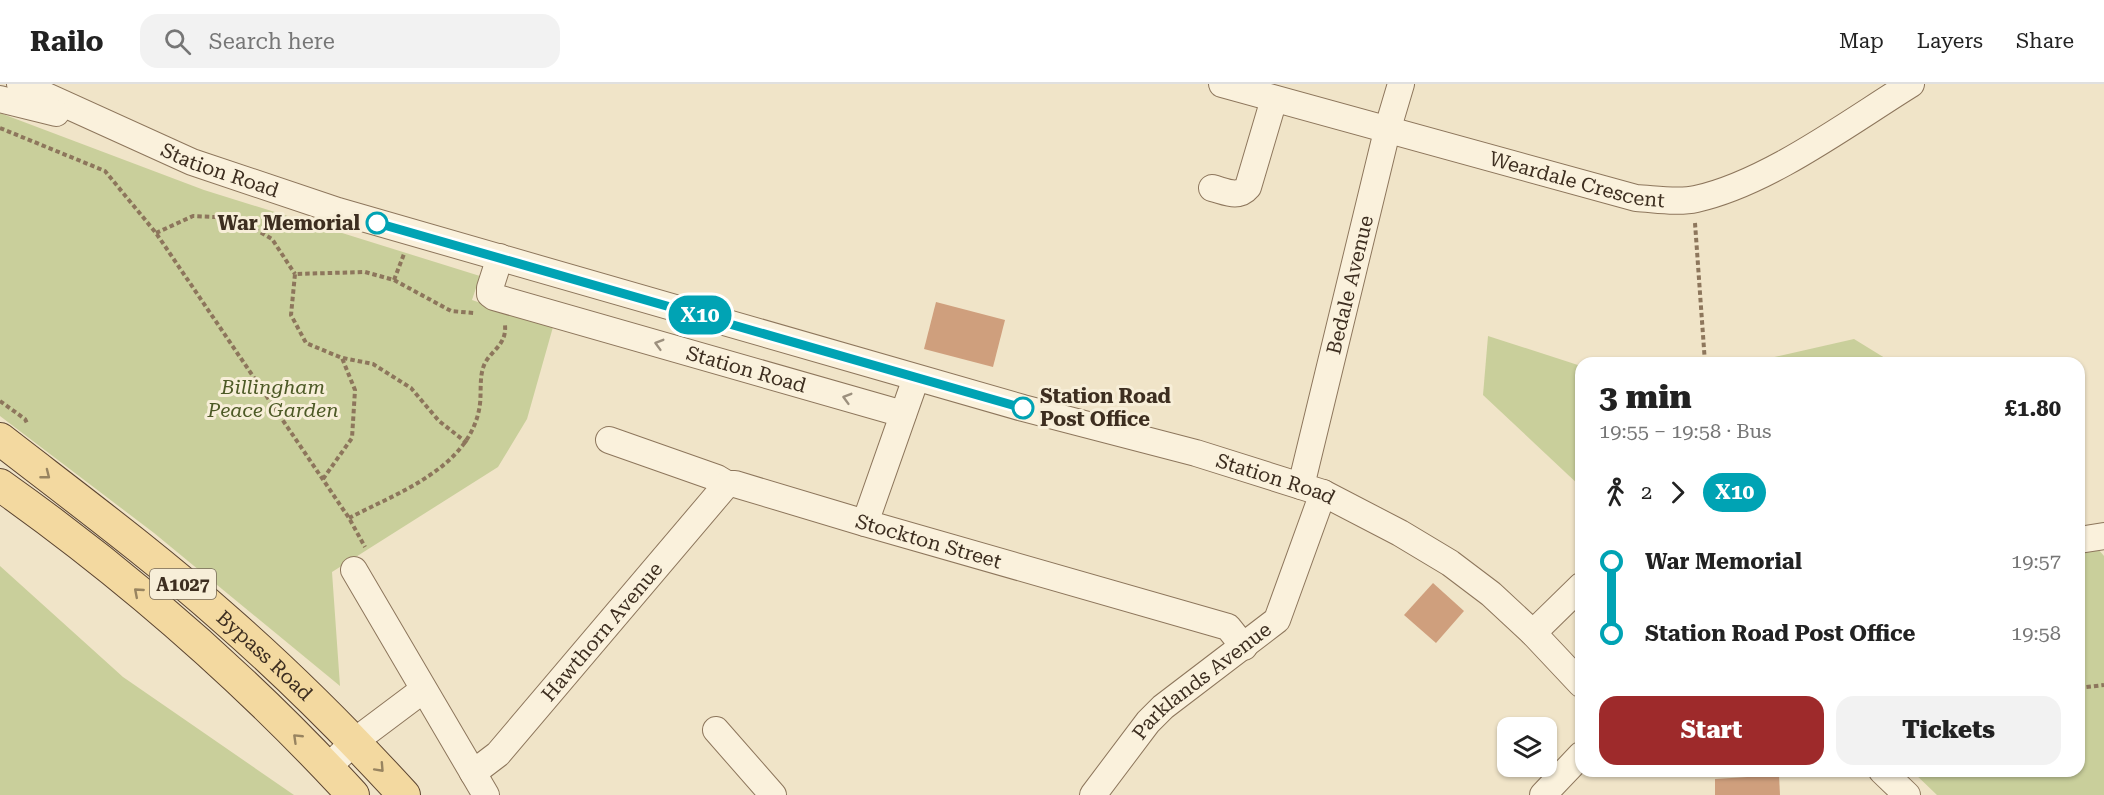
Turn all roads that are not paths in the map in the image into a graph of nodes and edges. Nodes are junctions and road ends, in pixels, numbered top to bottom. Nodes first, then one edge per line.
1 (20, 84) edge
2 (1222, 84) edge
3 (1401, 84) edge
4 (1911, 84) edge
5 (0, 99) edge
6 (1274, 99) junction
7 (115, 127) junction
8 (1387, 131) junction
9 (1212, 188) dead end
10 (500, 257) junction
11 (916, 378) junction
12 (903, 414) junction
13 (0, 439) edge
14 (609, 440) dead end
15 (727, 484) junction
16 (0, 485) edge
17 (1312, 490) junction
18 (865, 523) junction
19 (2104, 536) edge
20 (2085, 539) edge
21 (354, 570) road end
22 (1575, 592) edge
23 (1533, 633) junction
24 (1244, 646) junction
25 (1575, 678) edge
26 (423, 690) junction
27 (716, 730) dead end
28 (355, 741) junction
29 (1575, 761) edge
30 (327, 768) junction
31 (1888, 777) edge
32 (479, 784) edge
33 (353, 795) edge
34 (405, 795) edge
35 (773, 795) edge
36 (1093, 795) edge
37 (1543, 795) edge
38 (1907, 795) edge

1 - 7 street, Station Road
2 - 6 street, Weardale Crescent
3 - 8 street, Bedale Avenue
4 - 8 street, Weardale Crescent
5 - 7 street, Station Road
6 - 8 street, Weardale Crescent
6 - 9 street
7 - 10 street, Station Road
8 - 17 street, Bedale Avenue
10 - 11 street, Station Road
12 -> 10 street, Station Road
11 - 12 street
11 - 17 street, Station Road
12 - 18 street
13 -> 28 main road, Bypass Road / A1027
14 - 15 street, Stockton Street
15 - 18 street, Stockton Street
15 - 32 street, Hawthorn Avenue
30 -> 16 main road, Bypass Road / A1027
17 - 23 street, Station Road
17 - 24 street, Parklands Avenue
18 - 24 street, Stockton Street
19 - 20 street
21 - 26 street
22 - 23 street
23 - 25 street, Station Road
24 - 36 street, Parklands Avenue
26 - 28 street
26 - 32 street
27 - 35 street
28 - 30 street
28 -> 34 main road, Bypass Road / A1027
29 - 37 street
30 - 33 main road, Bypass Road / A1027
31 - 38 street

